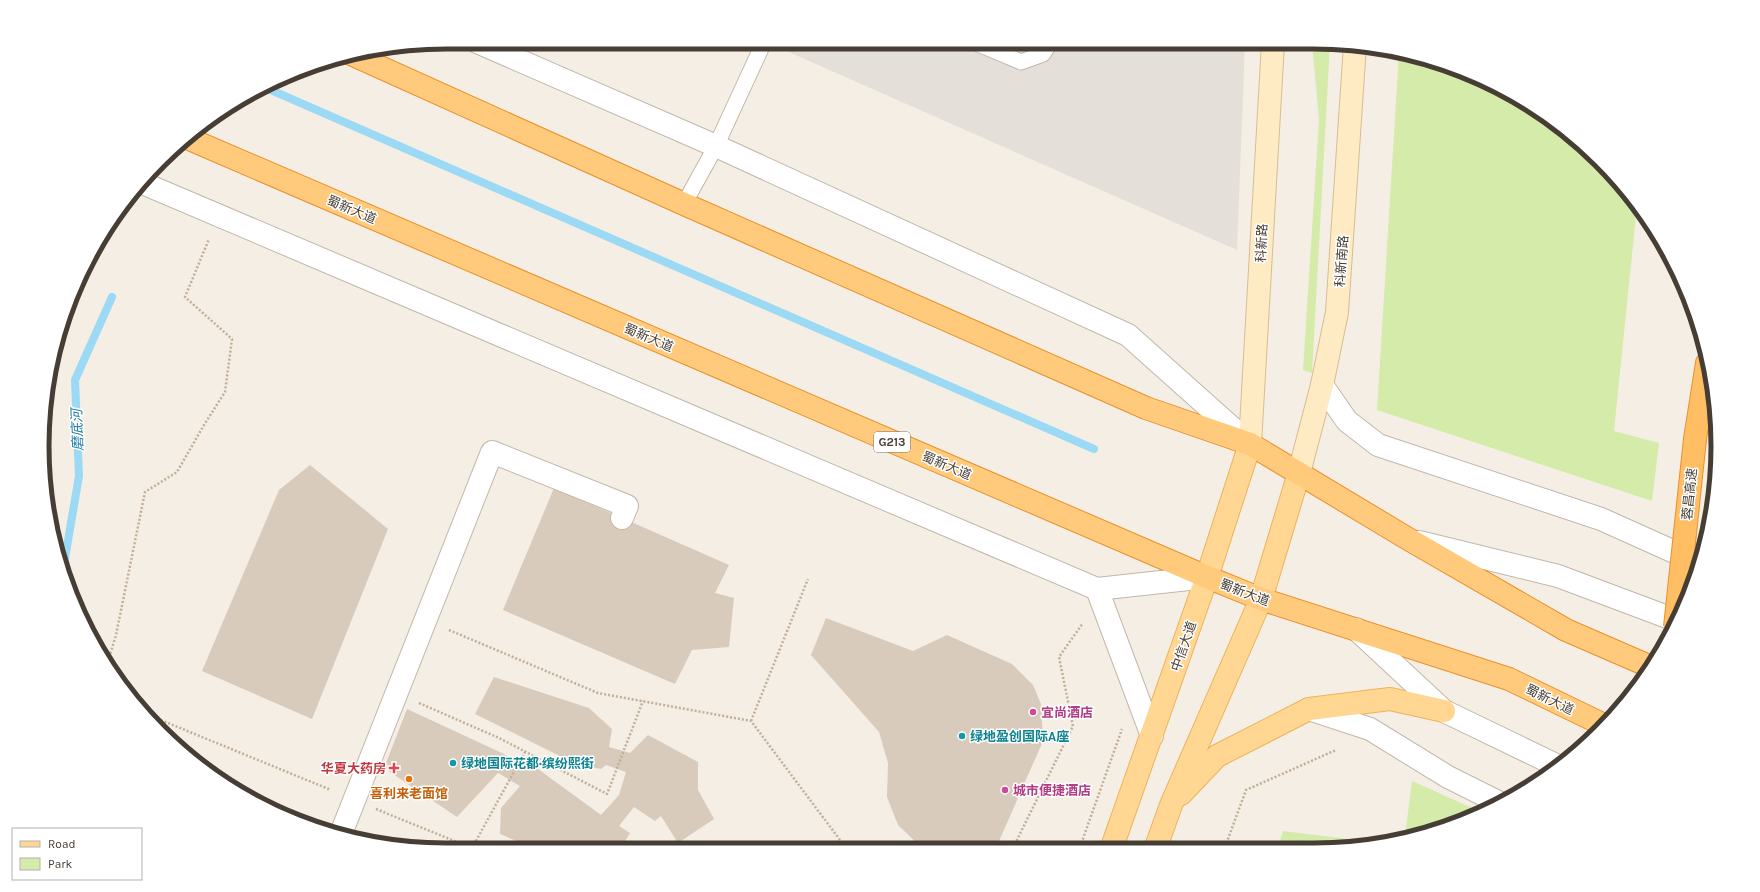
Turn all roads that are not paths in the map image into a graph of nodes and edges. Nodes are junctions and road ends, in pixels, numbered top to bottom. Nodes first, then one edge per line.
1 (494, 49) edge
2 (761, 49) edge
3 (992, 49) edge
4 (1046, 49) edge
5 (1273, 49) edge
6 (1355, 51) edge
7 (362, 59) edge
8 (193, 141) edge
9 (716, 146) junction
10 (147, 185) edge
11 (684, 204) junction
12 (1705, 378) edge
13 (1322, 385) junction
14 (1250, 444) junction
15 (1300, 473) junction
16 (622, 518) dead end
17 (1410, 540) junction
18 (1694, 561) edge
19 (1207, 578) junction
20 (1097, 589) junction
21 (1261, 599) junction
22 (1677, 606) edge
23 (1672, 619) edge
24 (1356, 629) junction
25 (1646, 664) edge
26 (1309, 709) junction
27 (1444, 711) junction
28 (1599, 723) edge
29 (1152, 736) junction
30 (1553, 763) edge
31 (1494, 800) edge
32 (1171, 805) junction
33 (343, 829) edge
34 (1113, 843) edge
35 (1157, 843) edge

1 - 9 street
2 - 9 lane
3 - 4 lane
5 - 14 main road, 科新路
6 - 13 main road, 科新南路
7 - 11 highway
8 - 19 highway, 蜀新大道 / G213
9 - 11 lane
9 - 14 street
10 - 20 street
11 - 14 highway
12 - 22 highway, 蓉昌高速, bridge
13 - 15 main road, 科新南路
13 - 18 street
14 - 15 highway
14 - 19 main road, 中信大道
15 - 17 highway
15 - 21 main road
16 - 33 street
17 - 23 street
17 - 25 highway
19 - 20 street
19 - 21 highway, 蜀新大道 / G213
19 - 29 main road, 中信大道
20 - 29 street
21 - 24 highway, 蜀新大道 / G213
21 - 32 main road
24 - 27 street
24 - 28 highway, 蜀新大道 / G213
26 - 27 main road
26 - 31 street
26 - 32 main road
27 - 30 street
29 - 34 main road, 中信大道
32 - 35 main road

